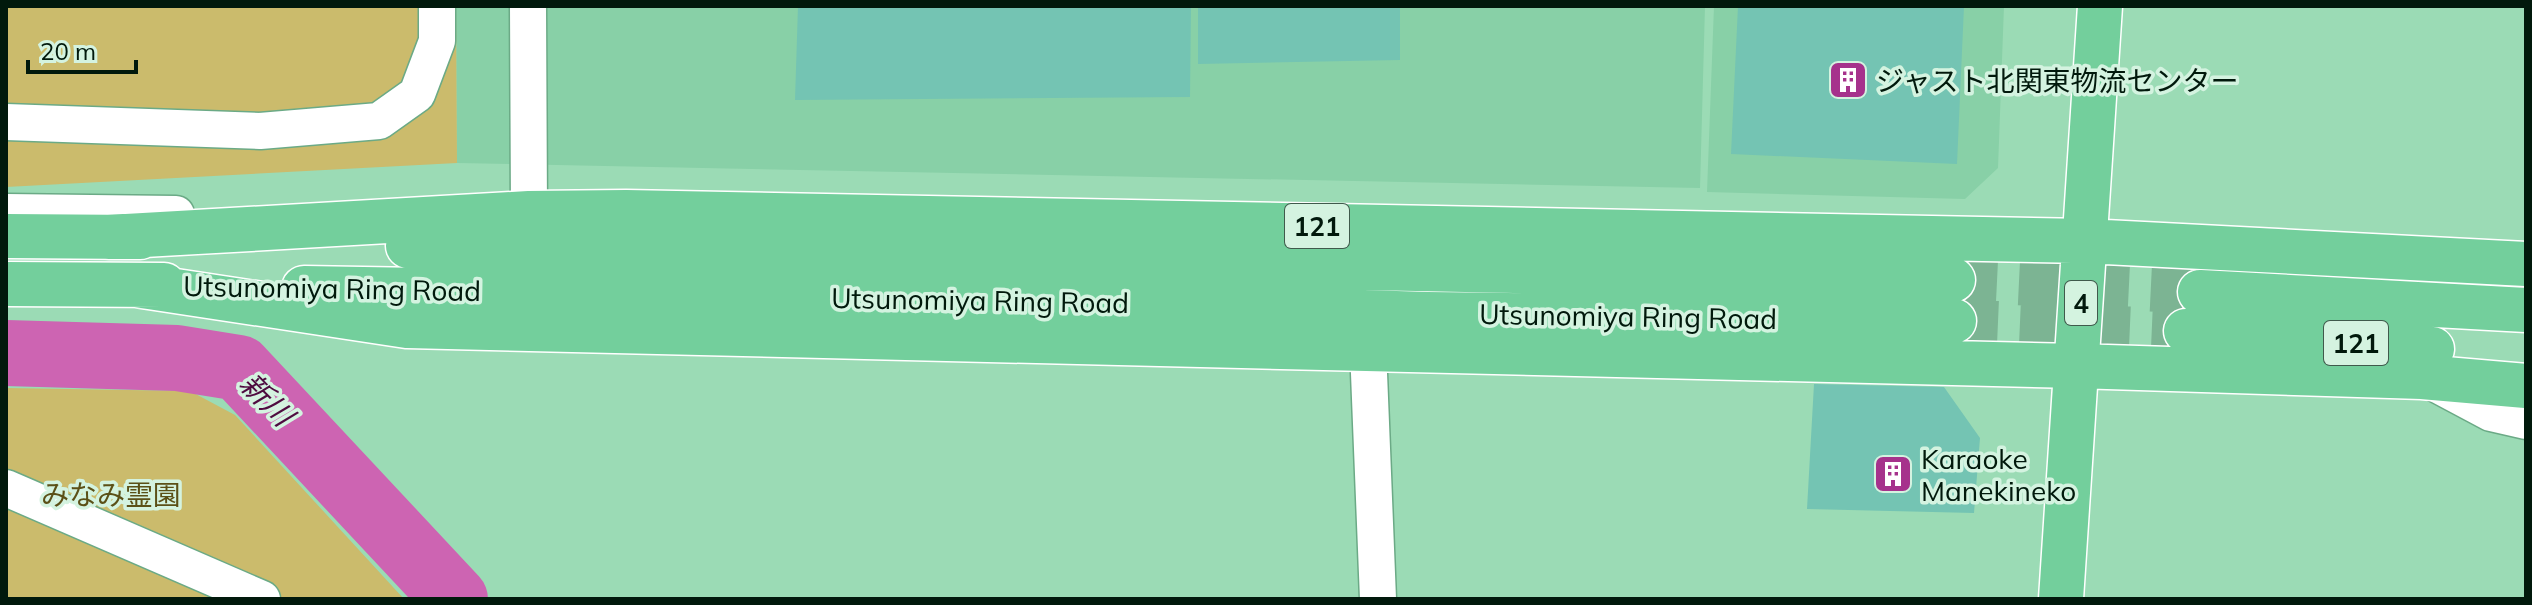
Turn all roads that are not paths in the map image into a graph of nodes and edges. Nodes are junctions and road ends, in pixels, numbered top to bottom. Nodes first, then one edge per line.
1 (437, 6) edge
2 (528, 6) edge
3 (2100, 6) edge
4 (6, 122) edge
5 (6, 212) edge
6 (529, 213) junction
7 (6, 236) edge
8 (109, 237) junction
9 (2086, 241) junction
10 (2526, 245) edge
11 (2463, 259) junction
12 (2526, 264) edge
13 (6, 284) edge
14 (136, 285) junction
15 (2526, 310) edge
16 (1368, 348) junction
17 (2526, 356) edge
18 (2076, 366) junction
19 (2422, 377) junction
20 (2526, 386) edge
21 (2526, 421) edge
22 (6, 488) edge
23 (6, 515) edge
24 (221, 599) edge
25 (262, 599) edge
26 (1378, 599) edge
27 (2061, 599) edge

1 - 4 street
2 - 6 street
3 - 9 highway, 4
5 - 6 street
6 - 8 highway, 121
6 - 9 highway, 121
7 - 8 highway, Utsunomiya Ring Road / 121
8 - 14 highway, Utsunomiya Ring Road / 121
9 - 11 highway, 121
9 - 18 highway, 4
10 - 11 street
11 - 12 highway, 121
13 - 14 highway, Utsunomiya Ring Road / 121
14 - 16 highway, 121
15 - 17 highway, 121
16 - 18 highway, 121
16 - 26 street
18 - 19 highway, 121
18 - 27 highway, 4
19 - 20 highway, 121
19 - 21 street
22 - 25 street
23 - 24 street

